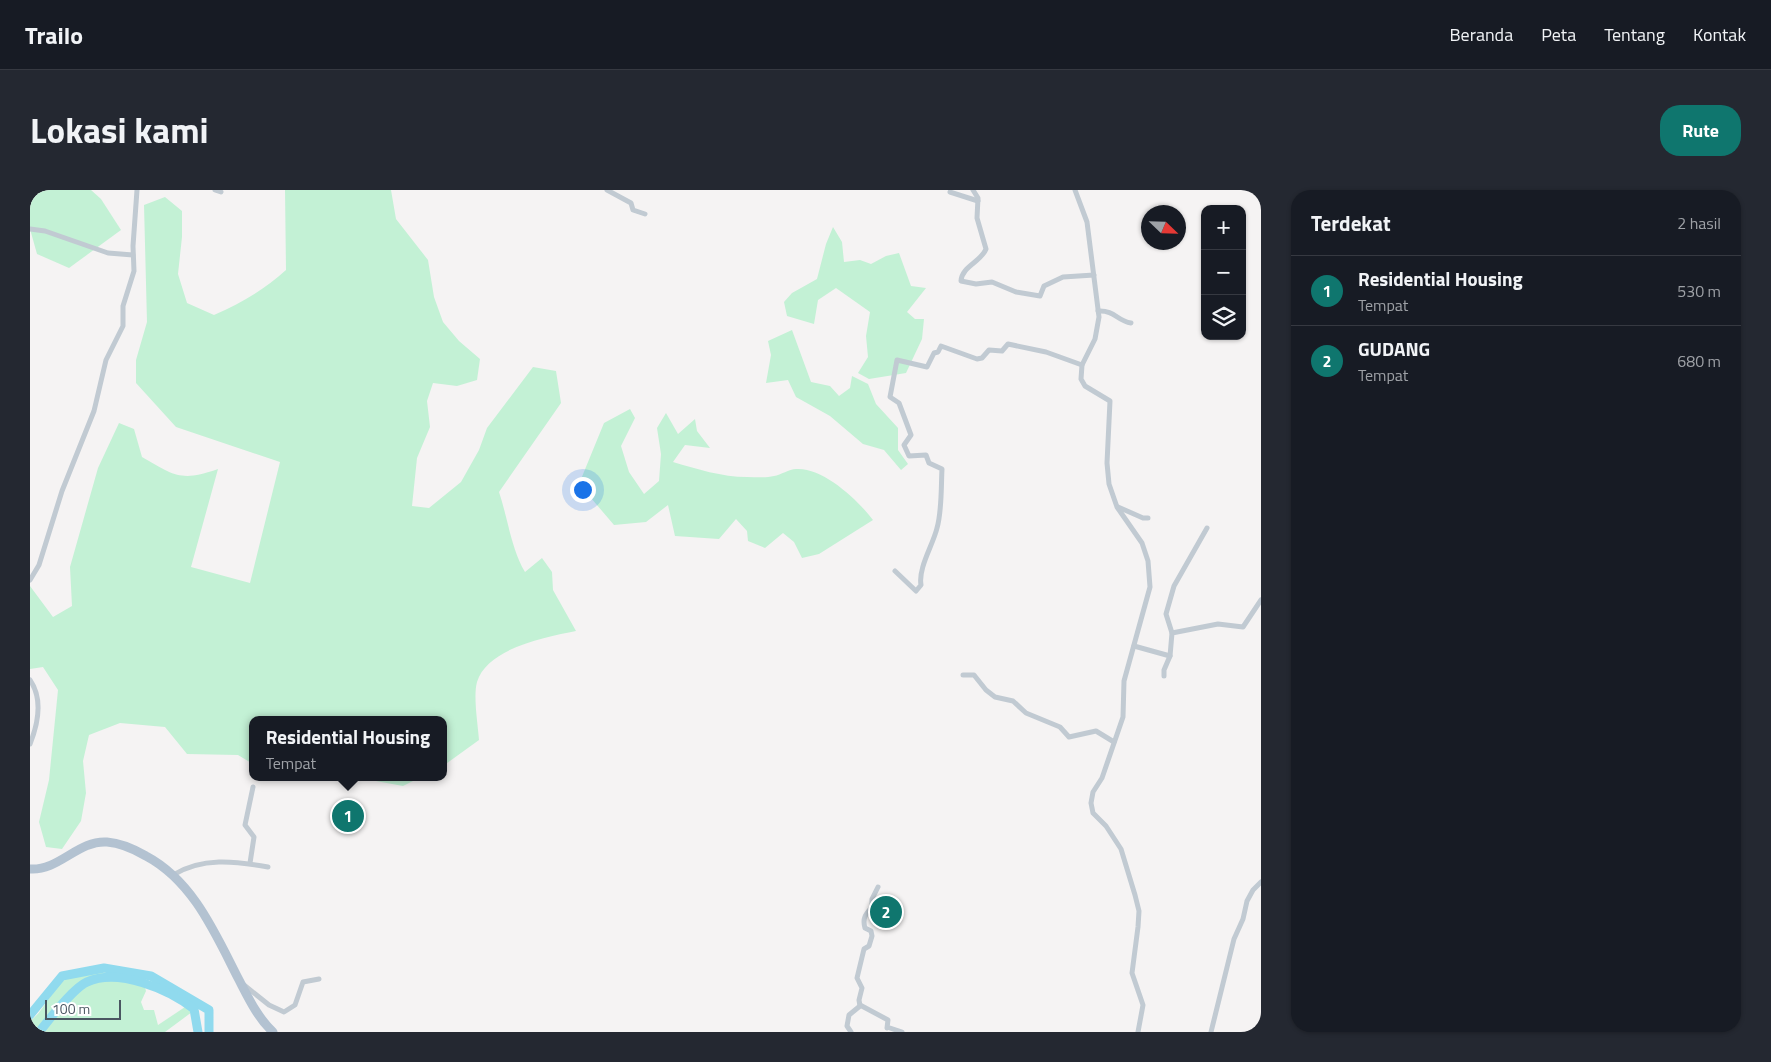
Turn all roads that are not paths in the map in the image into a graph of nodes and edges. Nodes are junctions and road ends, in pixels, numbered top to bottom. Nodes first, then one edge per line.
1 (137, 190) edge
2 (215, 190) edge
3 (606, 190) edge
4 (973, 190) edge
5 (1075, 190) edge
6 (221, 192) dead end
7 (950, 192) dead end
8 (978, 201) junction
9 (645, 214) dead end
10 (30, 229) edge
11 (133, 255) junction
12 (1094, 275) junction
13 (1098, 311) junction
14 (1131, 323) dead end
15 (1082, 365) junction
16 (1117, 507) junction
17 (1148, 518) dead end
18 (1207, 528) dead end
19 (895, 571) dead end
20 (30, 580) edge
21 (1261, 600) edge
22 (1172, 633) junction
23 (1134, 646) junction
24 (1170, 656) junction
25 (963, 675) dead end
26 (1164, 676) dead end
27 (30, 680) edge
28 (1114, 742) junction
29 (30, 744) edge
30 (253, 787) dead end
31 (250, 864) junction
32 (268, 867) dead end
33 (30, 869) edge
34 (173, 875) junction
35 (1261, 882) edge
36 (878, 887) dead end
37 (319, 979) dead end
38 (240, 981) junction
39 (860, 1005) junction
40 (273, 1032) edge
41 (851, 1032) edge
42 (902, 1032) edge
43 (1138, 1032) edge
44 (1211, 1032) edge

1 - 11 street
2 - 6 street
3 - 9 street
4 - 8 street
5 - 12 street
7 - 8 street
8 - 12 street
10 - 11 street
11 - 20 street
12 - 13 street
13 - 14 street
13 - 15 street
15 - 16 street
15 - 19 street
16 - 17 street
16 - 23 street
18 - 22 street
21 - 22 street
22 - 24 street
23 - 24 street
23 - 28 street
24 - 26 street
25 - 28 street
27 - 29 street
28 - 43 street
30 - 31 street
31 - 32 street
31 - 34 street
33 - 34 main road
34 - 38 main road
35 - 44 street
36 - 39 street
37 - 38 street
38 - 40 main road
39 - 41 street
39 - 42 street

